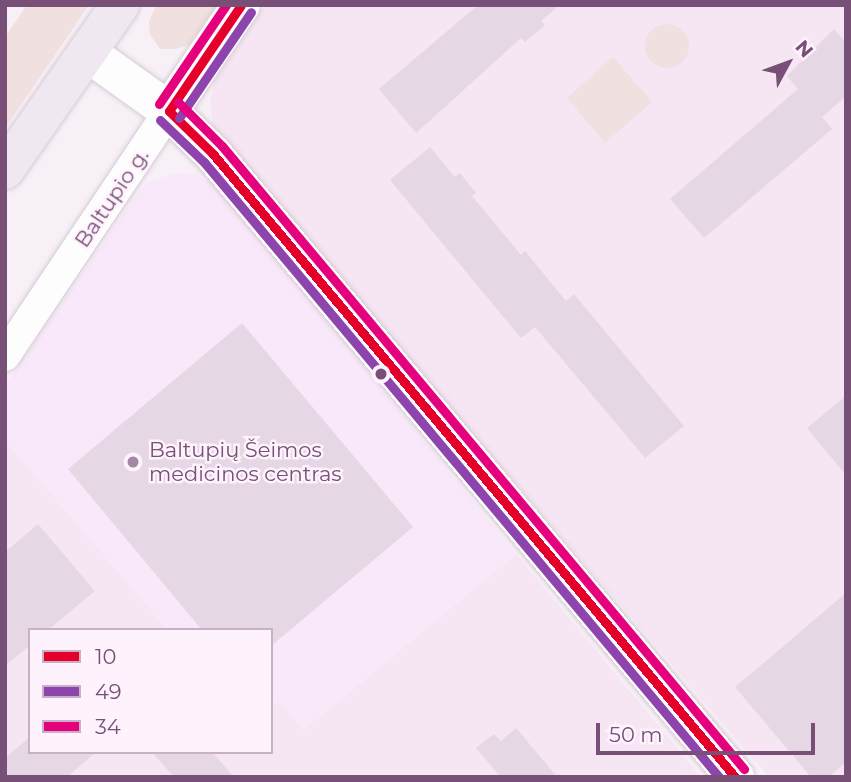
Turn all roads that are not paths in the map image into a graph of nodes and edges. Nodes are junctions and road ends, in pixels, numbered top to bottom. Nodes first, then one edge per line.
1 (120, 5) edge
2 (241, 5) edge
3 (88, 53) junction
4 (169, 111) junction
5 (5, 170) edge
6 (5, 356) edge
7 (735, 777) edge

1 - 3 highway
2 - 4 street, Baltupio g.
3 - 4 street
3 - 5 highway
4 - 6 street, Baltupio g.
4 - 7 street

